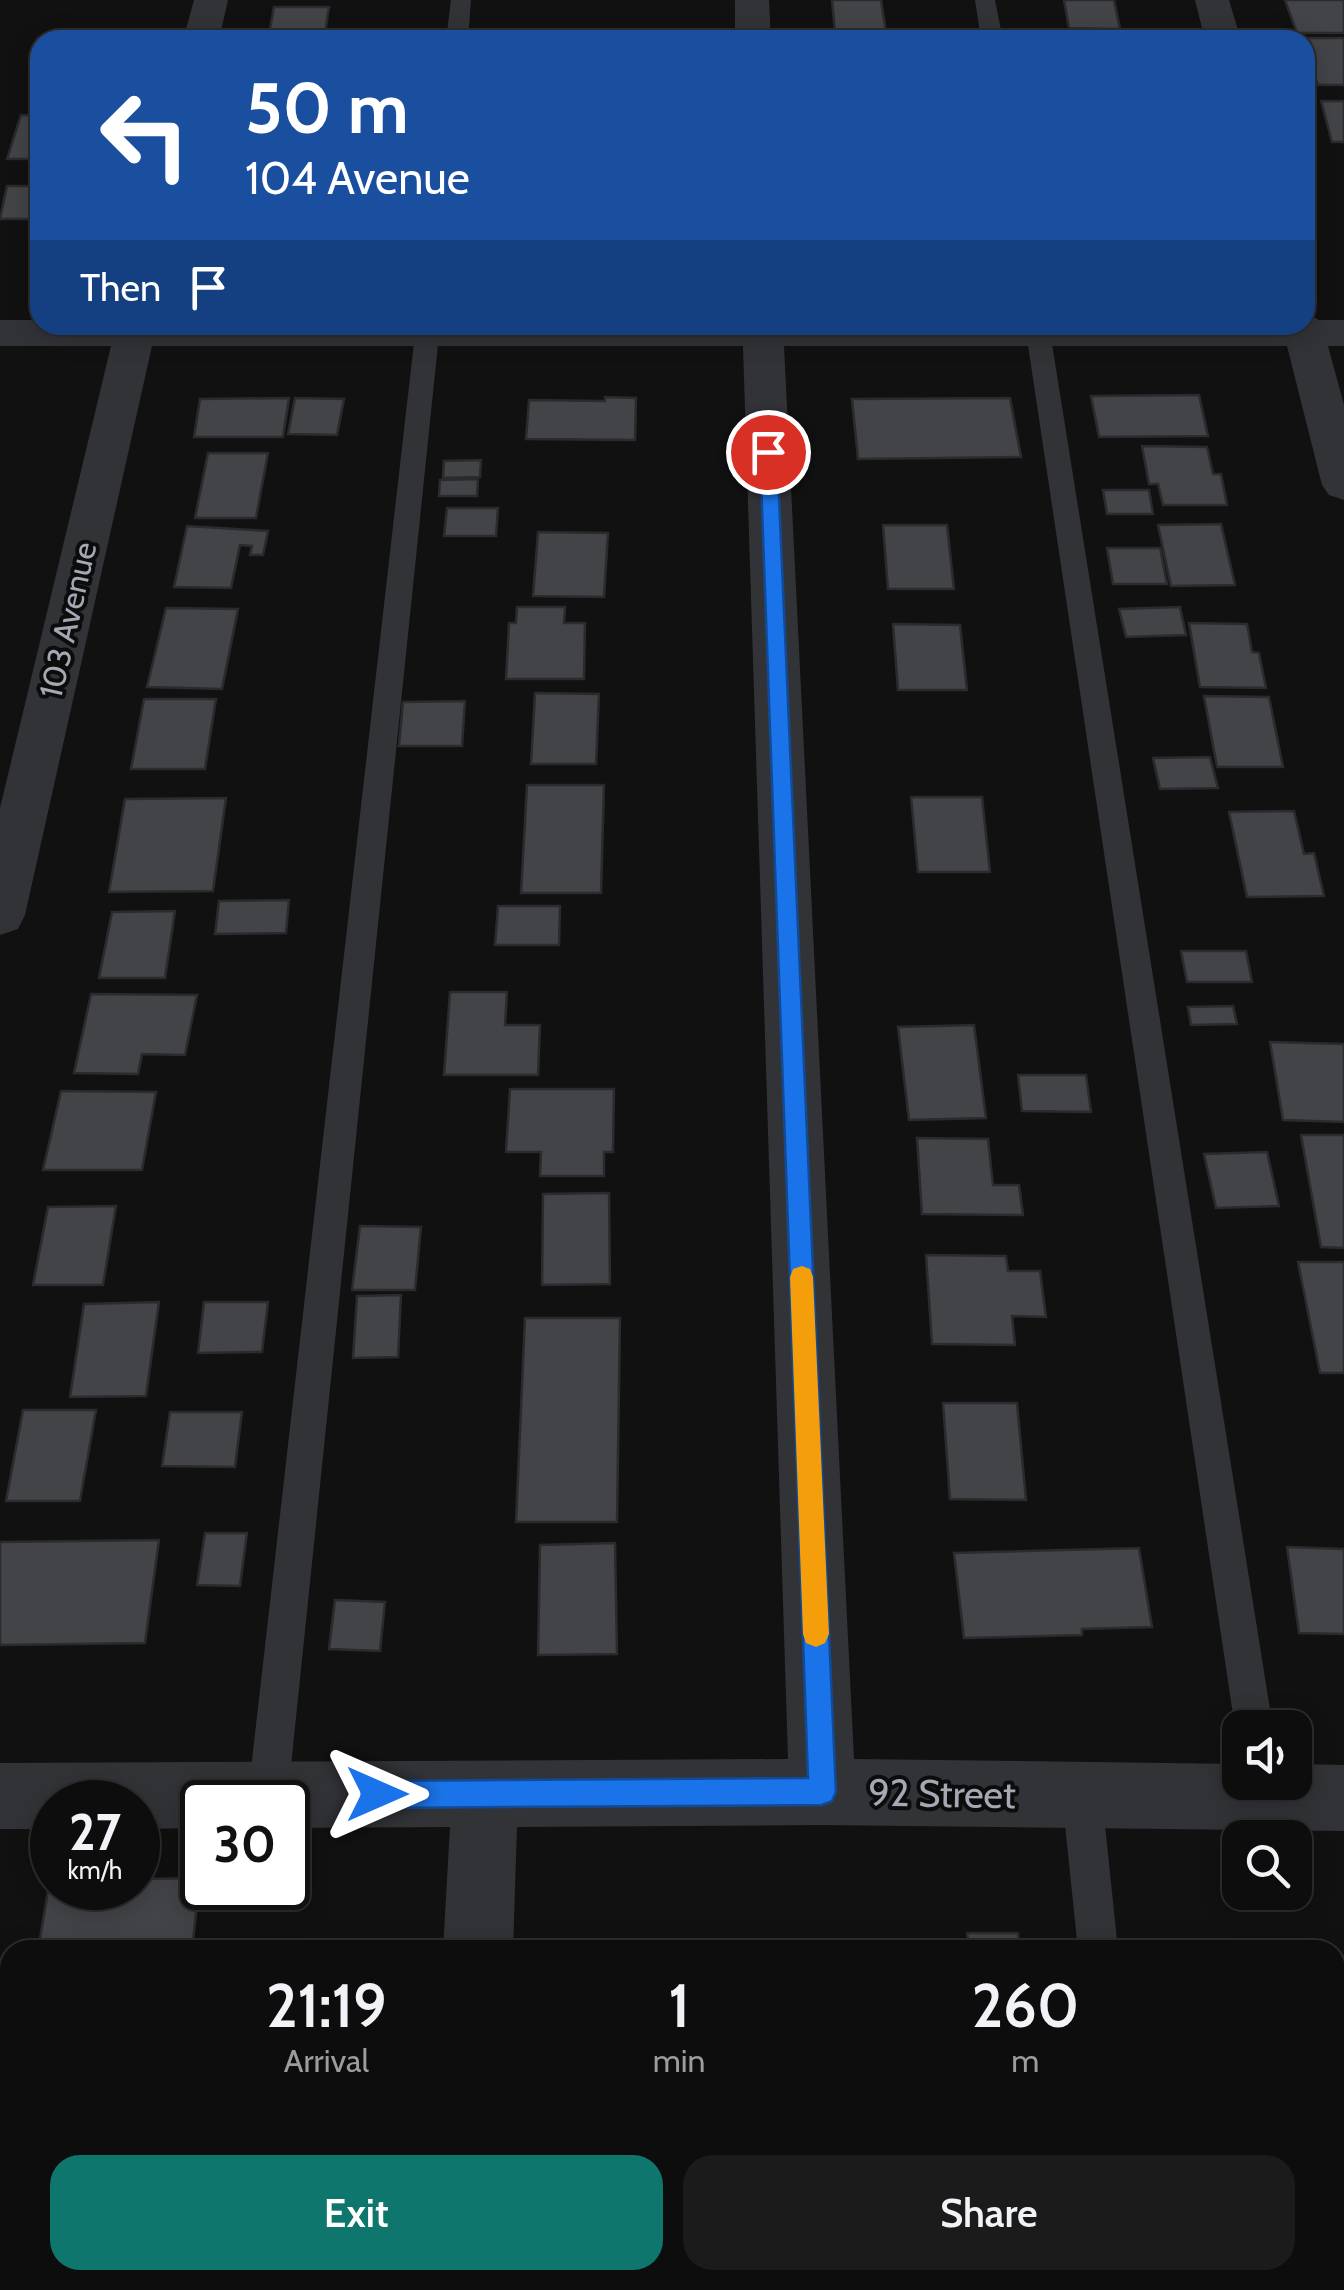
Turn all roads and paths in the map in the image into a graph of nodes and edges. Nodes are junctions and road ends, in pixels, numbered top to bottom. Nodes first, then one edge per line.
1 (211, 0) edge
2 (461, 0) edge
3 (752, 0) edge
4 (986, 0) edge
5 (1212, 0) edge
6 (204, 30) edge
7 (458, 30) edge
8 (753, 30) edge
9 (990, 30) edge
10 (1220, 30) edge
11 (1316, 330) edge
12 (30, 332) edge
13 (0, 333) edge
14 (134, 335) edge
15 (427, 335) edge
16 (764, 335) edge
17 (1039, 335) edge
18 (1344, 485) edge
19 (0, 915) edge
20 (1251, 1710) edge
21 (270, 1780) edge
22 (1222, 1791) edge
23 (822, 1792) junction
24 (485, 1794) junction
25 (180, 1795) edge
26 (310, 1795) edge
27 (1312, 1795) edge
28 (0, 1796) edge
29 (1082, 1796) junction
30 (1344, 1798) edge
31 (478, 1940) edge
32 (1097, 1940) edge

1 - 6 street
2 - 7 lane
3 - 8 street
4 - 9 lane
5 - 10 street
11 - 18 street
12 - 13 street
14 - 19 street, 103 Avenue
15 - 21 lane
16 - 23 street
17 - 20 lane
22 - 29 street, 92 Street
23 - 24 street, 92 Street
23 - 29 street, 92 Street
24 - 26 street, 92 Street
24 - 31 street
25 - 28 street, 92 Street
27 - 30 street, 92 Street
29 - 32 lane

